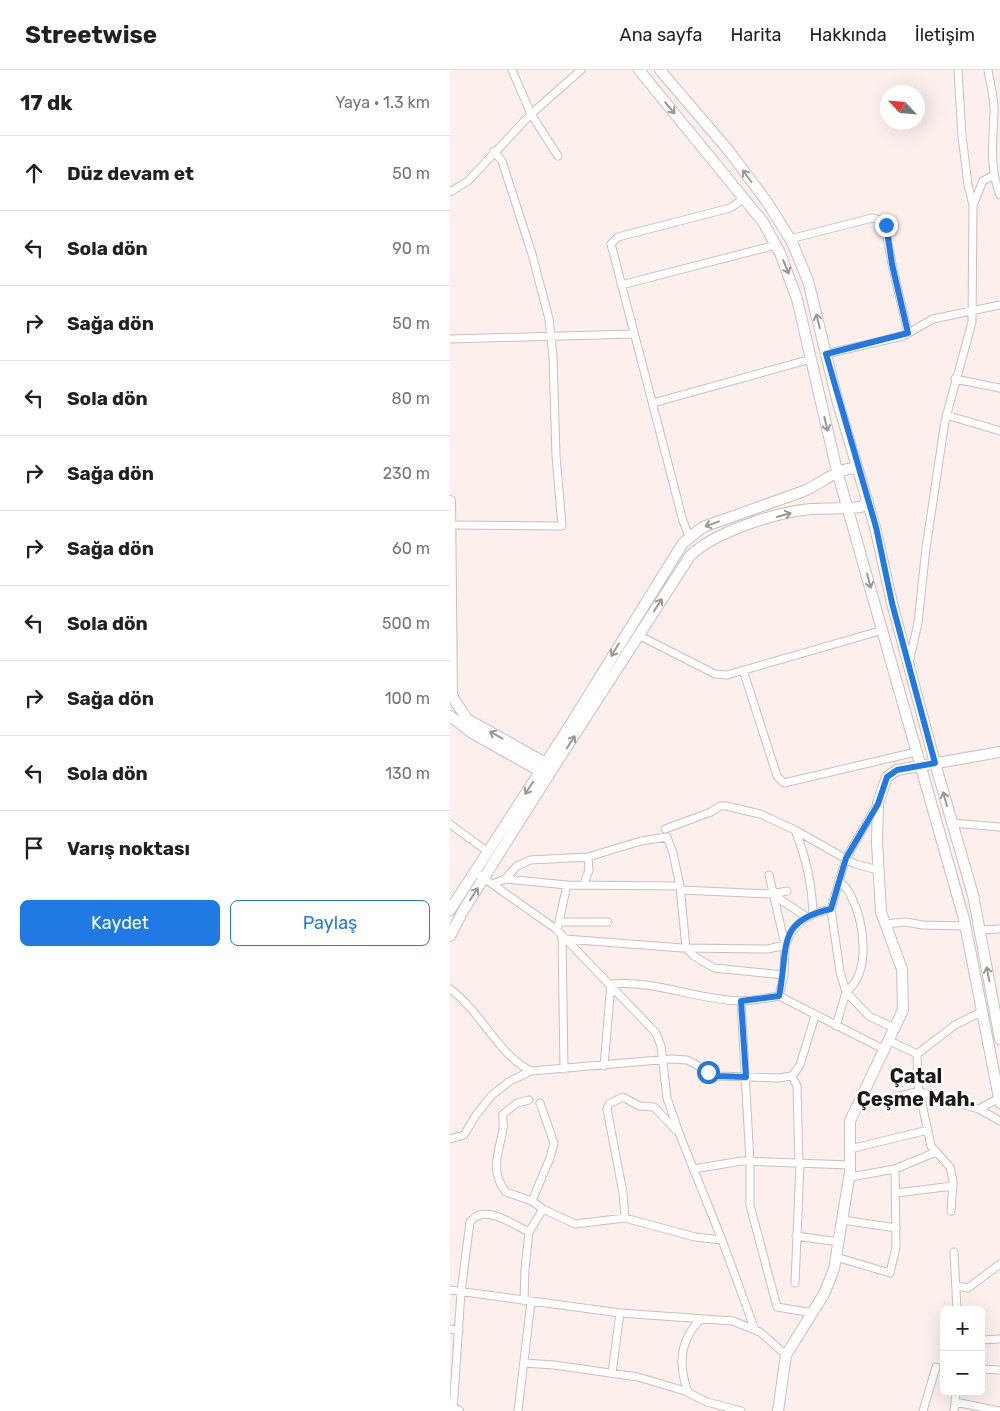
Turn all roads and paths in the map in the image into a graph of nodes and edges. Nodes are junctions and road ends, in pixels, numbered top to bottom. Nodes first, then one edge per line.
1 (512, 70) edge
2 (581, 70) edge
3 (639, 70) edge
4 (660, 70) edge
5 (958, 70) edge
6 (988, 70) edge
7 (531, 114) junction
8 (494, 151) junction
9 (558, 156) dead end
10 (996, 177) edge
11 (450, 192) edge
12 (1000, 195) edge
13 (745, 198) junction
14 (973, 205) junction
15 (790, 239) junction
16 (776, 245) junction
17 (621, 285) junction
18 (1000, 305) edge
19 (973, 309) junction
20 (908, 333) junction
21 (634, 334) junction
22 (551, 335) junction
23 (450, 339) edge
24 (826, 354) junction
25 (811, 359) junction
26 (956, 379) junction
27 (1000, 388) edge
28 (653, 403) junction
29 (946, 415) junction
30 (1000, 431) edge
31 (857, 468) junction
32 (837, 471) junction
33 (450, 501) edge
34 (868, 501) junction
35 (848, 509) junction
36 (450, 525) edge
37 (689, 536) junction
38 (882, 630) junction
39 (638, 635) junction
40 (909, 664) junction
41 (743, 670) junction
42 (450, 716) edge
43 (916, 752) junction
44 (1000, 752) edge
45 (935, 763) junction
46 (920, 767) junction
47 (547, 769) junction
48 (878, 804) junction
49 (952, 823) junction
50 (450, 824) edge
51 (1000, 827) edge
52 (665, 829) dead end
53 (795, 830) junction
54 (488, 852) junction
55 (588, 857) junction
56 (846, 858) junction
57 (878, 870) junction
58 (475, 872) junction
59 (769, 874) dead end
60 (505, 879) junction
61 (839, 880) junction
62 (489, 881) junction
63 (584, 884) junction
64 (567, 885) junction
65 (680, 888) junction
66 (787, 891) dead end
67 (772, 894) junction
68 (831, 909) junction
69 (450, 910) edge
70 (813, 913) junction
71 (805, 916) junction
72 (559, 922) junction
73 (608, 922) dead end
74 (885, 924) junction
75 (965, 926) junction
76 (1000, 929) edge
77 (979, 930) junction
78 (450, 936) edge
79 (561, 936) junction
80 (785, 945) junction
81 (686, 948) junction
82 (784, 975) junction
83 (611, 984) junction
84 (450, 989) edge
85 (846, 992) junction
86 (779, 996) junction
87 (741, 1001) junction
88 (981, 1012) junction
89 (998, 1015) edge
90 (814, 1016) junction
91 (836, 1026) junction
92 (896, 1029) junction
93 (1000, 1039) edge
94 (887, 1045) junction
95 (917, 1054) junction
96 (661, 1059) junction
97 (604, 1066) junction
98 (564, 1069) junction
99 (531, 1070) junction
100 (792, 1076) junction
101 (746, 1077) junction
102 (920, 1091) junction
103 (529, 1100) dead end
104 (999, 1100) edge
105 (540, 1102) dead end
106 (857, 1106) junction
107 (979, 1109) junction
108 (1000, 1121) edge
109 (928, 1130) junction
110 (679, 1133) junction
111 (450, 1139) edge
112 (850, 1149) junction
113 (936, 1152) junction
114 (750, 1162) junction
115 (800, 1164) junction
116 (850, 1165) junction
117 (693, 1169) junction
118 (896, 1169) junction
119 (850, 1177) junction
120 (953, 1186) junction
121 (896, 1193) junction
122 (532, 1201) junction
123 (543, 1210) junction
124 (951, 1211) dead end
125 (625, 1218) junction
126 (843, 1220) junction
127 (896, 1228) junction
128 (529, 1232) junction
129 (796, 1236) junction
130 (722, 1240) junction
131 (839, 1242) junction
132 (954, 1252) dead end
133 (836, 1257) junction
134 (1000, 1264) edge
135 (795, 1283) dead end
136 (956, 1286) junction
137 (450, 1290) edge
138 (461, 1292) junction
139 (528, 1301) junction
140 (957, 1306) edge
141 (620, 1313) junction
142 (813, 1313) junction
143 (701, 1319) junction
144 (450, 1329) edge
145 (755, 1330) junction
146 (459, 1331) junction
147 (1000, 1339) edge
148 (985, 1340) edge
149 (786, 1355) junction
150 (524, 1363) junction
151 (936, 1367) dead end
152 (985, 1369) edge
153 (1000, 1370) edge
154 (612, 1373) junction
155 (452, 1385) edge
156 (688, 1392) junction
157 (956, 1396) edge
158 (955, 1402) junction
159 (453, 1410) edge
160 (1000, 1410) edge
161 (518, 1411) edge
162 (741, 1411) edge
163 (778, 1411) edge
164 (923, 1411) edge
165 (954, 1411) edge

1 - 7 street
2 - 7 street
3 -> 13 street
15 -> 4 street
5 - 14 street
6 - 10 street
7 - 8 street
7 - 9 street
8 - 11 street
8 - 22 street
10 - 12 street
10 - 14 street
13 - 16 street
13 - 17 street
14 - 19 street
15 - 20 street
24 -> 15 street
16 - 17 street
16 -> 25 street
17 - 21 street
18 - 19 street
19 - 20 street
19 - 26 street
20 - 24 street
21 - 22 street
21 - 28 street
22 - 23 street
22 - 36 street
24 - 31 street
25 - 28 street
25 -> 32 street
26 - 27 street
26 - 29 street
28 - 37 street
29 - 30 street
29 - 40 street
31 - 32 street
31 - 34 street
32 - 35 street
32 -> 37 street
33 - 36 street
34 - 35 street
34 - 40 street
35 -> 38 street
39 -> 35 street
47 -> 36 street
37 -> 47 street
38 - 41 street
38 - 43 street
39 - 41 street
47 -> 39 street
40 - 45 street
41 - 43 street
42 - 47 street
43 - 46 street
44 - 45 street
45 - 46 street
49 -> 45 street
46 - 48 street
46 - 75 street
47 -> 54 street
47 - 62 street
48 - 56 street
48 - 57 street
49 - 51 street
49 - 77 street
50 - 54 street
52 - 53 street
53 - 56 street
53 - 70 street
54 - 58 street
55 - 60 street
55 - 63 street
55 - 65 street
56 - 57 street
56 - 61 street
57 - 74 street
58 - 62 street
58 - 69 street
59 - 67 street
60 - 62 street
60 - 64 street
61 - 68 street
61 - 85 street
78 -> 62 street
62 - 79 street
63 - 64 street
63 - 65 street
64 - 72 street
65 - 67 street
65 - 81 street
66 - 67 street
67 - 71 street
67 - 80 street
68 - 70 street
68 - 85 street
70 - 71 street
71 - 80 street
72 - 73 street
72 - 79 street
74 - 75 street
74 - 92 street
75 - 88 street
76 - 77 street
89 -> 77 street
79 - 81 street
79 - 83 street
79 - 98 street
80 - 81 street
80 - 82 street
81 - 82 street
82 - 86 street
83 - 87 street
83 - 96 street
83 - 97 street
84 - 99 street
85 - 91 street
85 - 92 street
86 - 87 street
86 - 90 street
87 - 101 street
88 - 95 street
88 - 104 street
89 - 93 street
90 - 91 street
90 - 100 street
91 - 94 street
92 - 94 street
94 - 95 street
94 - 106 street
95 - 102 street
96 - 97 street
96 - 101 street
96 - 110 street
97 - 98 street
98 - 99 street
99 - 111 street
100 - 101 street
100 - 115 street
101 - 114 street
102 - 106 street
102 - 107 street
102 - 109 street
103 - 122 street
104 - 107 street
105 - 122 street
106 - 112 street
107 - 108 street
109 - 112 street
109 - 113 street
110 - 117 street
110 - 125 street
112 - 116 street
113 - 118 street
113 - 120 street
114 - 115 street
114 - 117 street
114 - 142 street
115 - 116 street
115 - 129 street
116 - 119 street
117 - 130 street
118 - 119 street
118 - 121 street
119 - 126 street
120 - 121 street
120 - 124 street
121 - 127 street
122 - 123 street
123 - 125 street
123 - 128 street
125 - 130 street
126 - 127 street
126 - 131 street
127 - 133 street
128 - 138 street
128 - 139 street
129 - 131 street
129 - 135 street
130 - 145 street
131 - 133 street
132 - 136 street
133 - 142 street
134 - 136 street
136 - 140 street
137 - 138 street
138 - 139 street
138 - 146 street
139 - 141 street
139 - 150 street
141 - 143 street
141 - 154 street
142 - 149 street
143 - 145 street
143 - 156 street
144 - 146 street
145 - 149 street
146 - 155 street
147 - 148 street
149 - 163 street
150 - 154 street
150 - 161 street
151 - 164 street
152 - 153 street
154 - 156 street
155 - 159 street
156 - 162 street
157 - 158 street
158 - 160 street
158 - 165 street

